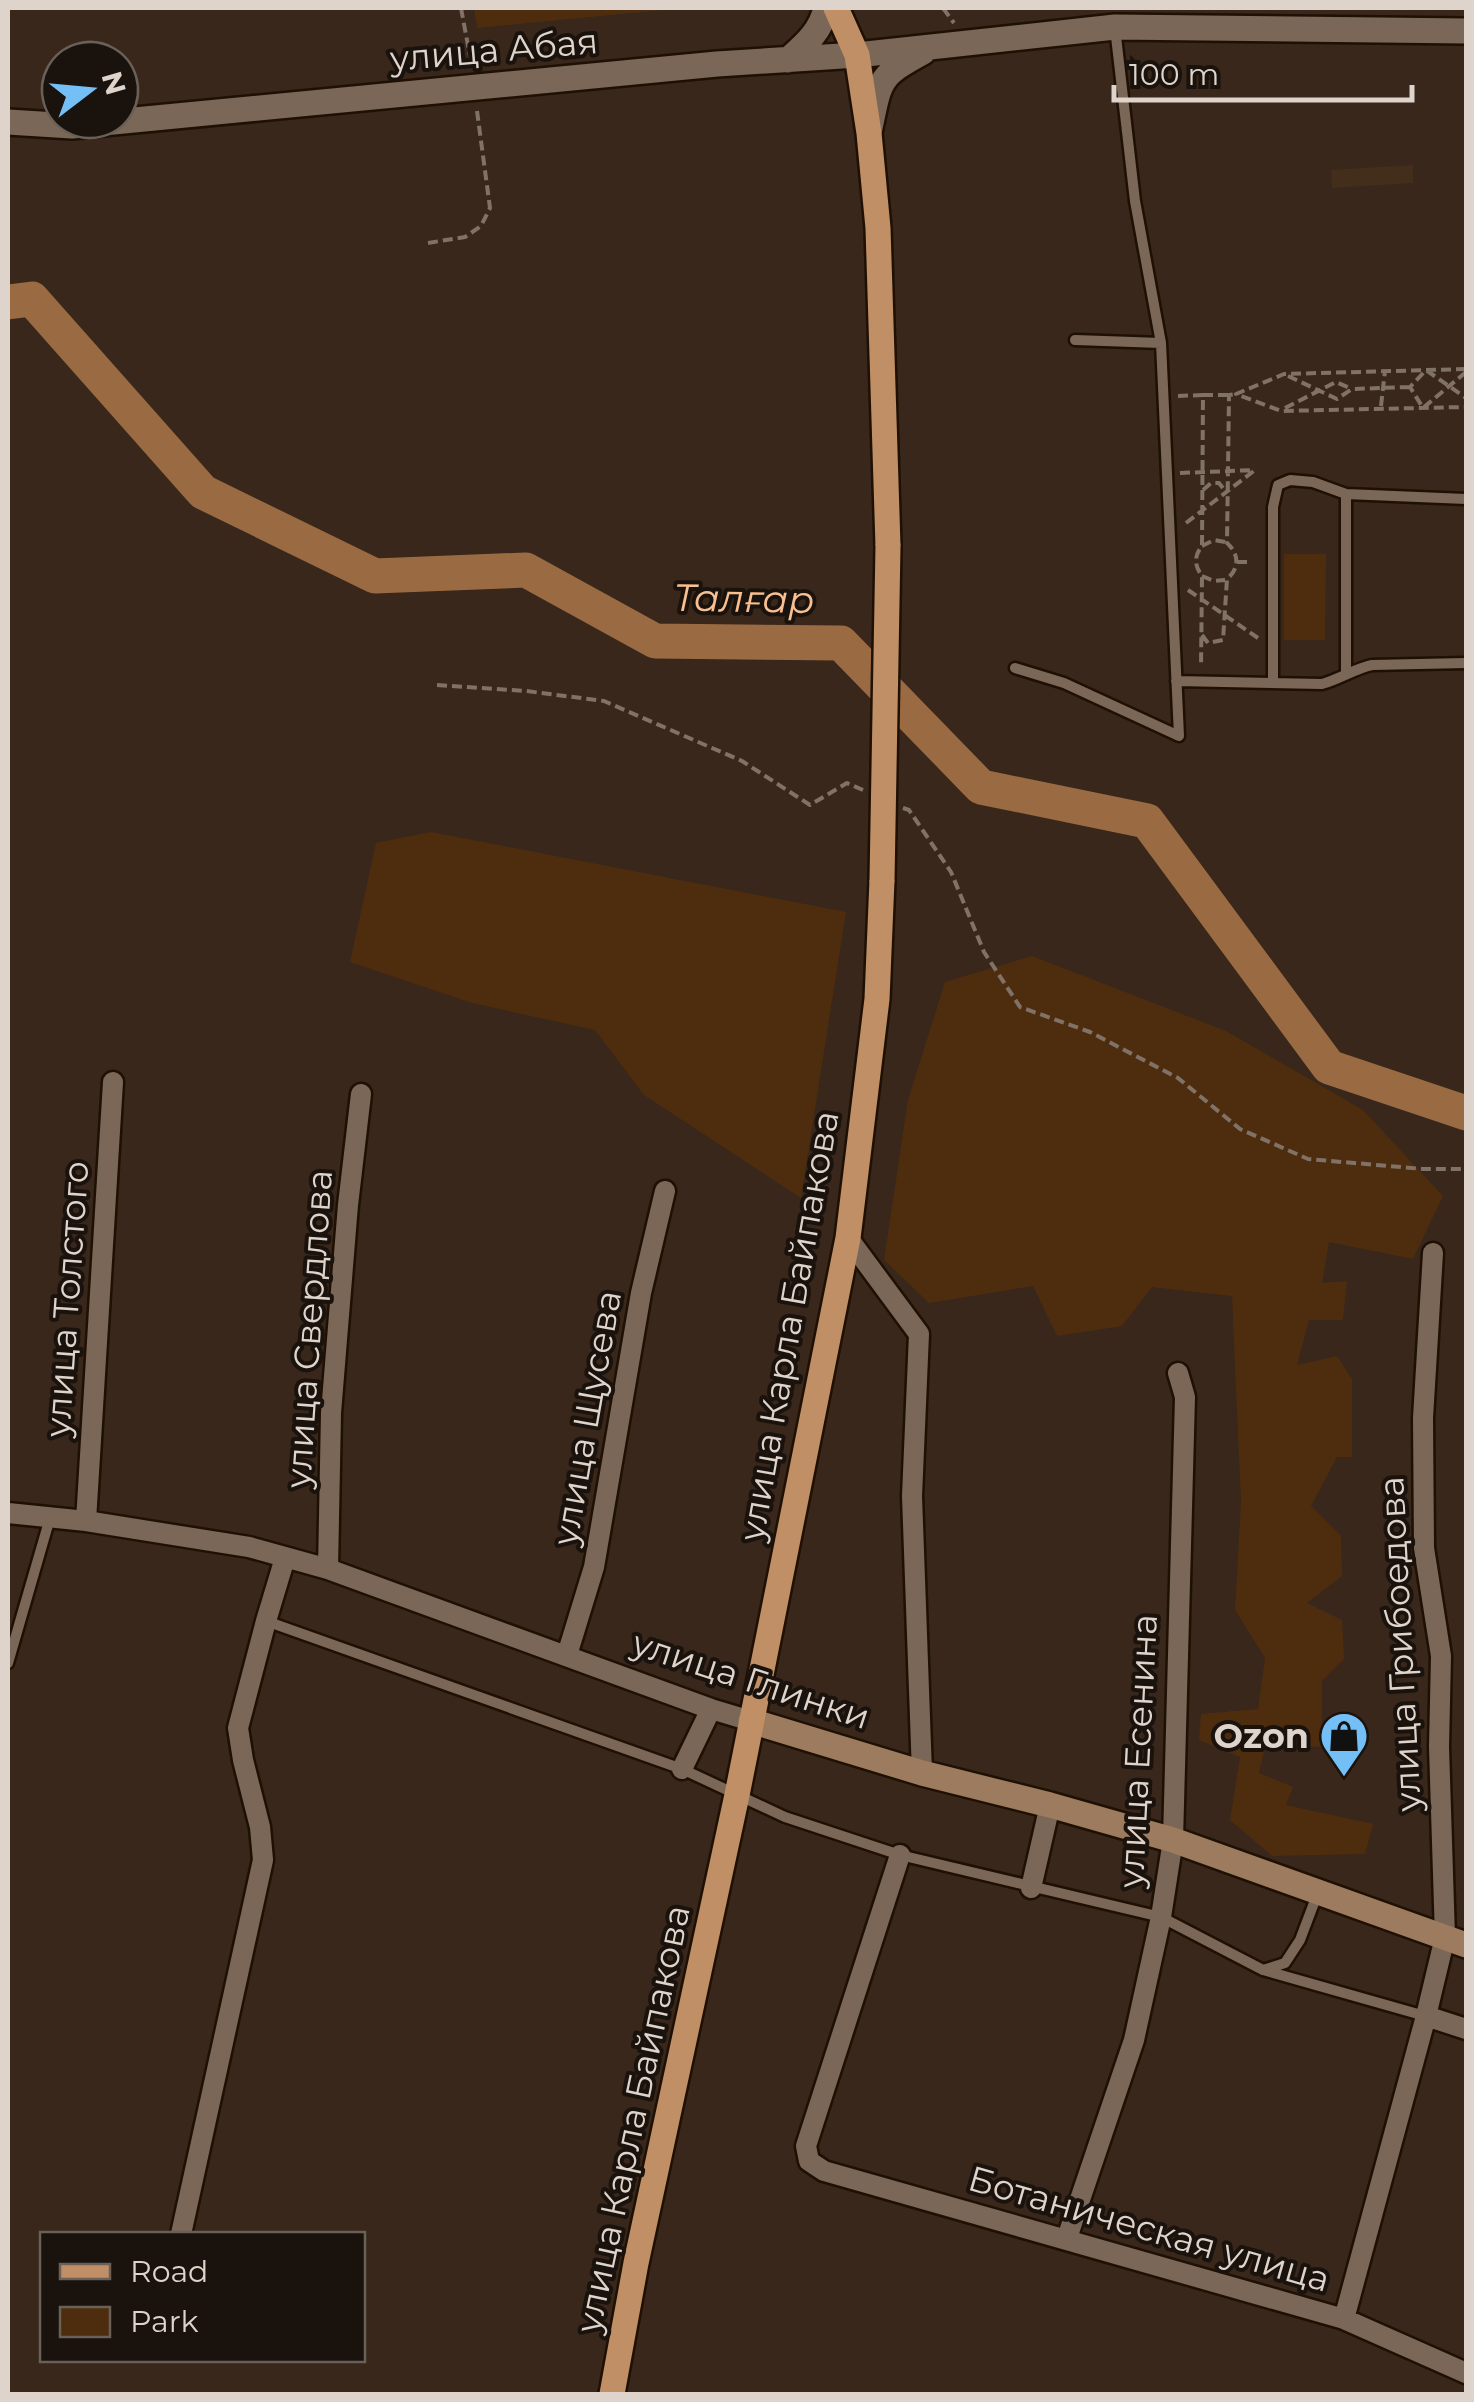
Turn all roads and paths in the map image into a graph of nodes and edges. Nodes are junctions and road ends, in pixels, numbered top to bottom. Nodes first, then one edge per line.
1 (461, 8) edge
2 (826, 8) edge
3 (836, 8) edge
4 (1115, 27) junction
5 (1466, 31) edge
6 (932, 46) junction
7 (857, 55) junction
8 (788, 60) junction
9 (475, 87) junction
10 (8, 122) edge
11 (869, 133) junction
12 (428, 243) dead end
13 (1075, 340) dead end
14 (1161, 343) junction
15 (1426, 370) junction
16 (1466, 370) edge
17 (1385, 371) junction
18 (1335, 372) junction
19 (1284, 374) junction
20 (1336, 382) junction
21 (1450, 386) junction
22 (1410, 387) junction
23 (1383, 388) junction
24 (1352, 389) junction
25 (1319, 390) junction
26 (1236, 394) junction
27 (1204, 395) junction
28 (1228, 395) junction
29 (1164, 397) junction
30 (1466, 398) edge
31 (1338, 399) junction
32 (1466, 407) edge
33 (1381, 408) junction
34 (1423, 408) junction
35 (1337, 409) junction
36 (1281, 410) junction
37 (1226, 471) junction
38 (1203, 472) junction
39 (1167, 473) junction
40 (1202, 490) junction
41 (1226, 492) junction
42 (1346, 494) junction
43 (1466, 499) edge
44 (1203, 510) junction
45 (1170, 535) junction
46 (1227, 543) junction
47 (1202, 546) junction
48 (1237, 562) junction
49 (1252, 562) dead end
50 (1202, 576) junction
51 (1172, 578) junction
52 (1227, 579) junction
53 (1202, 600) junction
54 (1225, 615) junction
55 (1202, 634) junction
56 (1258, 638) dead end
57 (1466, 663) edge
58 (1015, 668) dead end
59 (1346, 674) junction
60 (1176, 682) junction
61 (1201, 682) junction
62 (1272, 683) junction
63 (436, 684) dead end
64 (862, 790) dead end
65 (893, 803) dead end
66 (113, 1082) dead end
67 (361, 1094) dead end
68 (1466, 1169) edge
69 (665, 1192) dead end
70 (848, 1238) junction
71 (1433, 1253) dead end
72 (1178, 1374) dead end
73 (8, 1513) edge
74 (50, 1518) junction
75 (86, 1521) junction
76 (285, 1558) junction
77 (328, 1568) junction
78 (266, 1621) junction
79 (567, 1655) junction
80 (8, 1663) edge
81 (710, 1708) junction
82 (751, 1721) junction
83 (682, 1769) junction
84 (922, 1772) junction
85 (737, 1794) junction
86 (1050, 1805) junction
87 (1173, 1840) junction
88 (900, 1855) junction
89 (1031, 1888) junction
90 (1318, 1892) junction
91 (1160, 1917) junction
92 (1456, 1941) edge
93 (1262, 1970) junction
94 (1426, 2016) junction
95 (1466, 2029) edge
96 (181, 2232) edge
97 (1067, 2238) junction
98 (1344, 2319) junction
99 (1466, 2374) edge
100 (612, 2394) edge

1 - 9 path
2 - 8 street
3 - 7 main road, улица Карла Байпакова
4 - 5 street, улица Абая
4 - 6 street, улица Абая
4 - 14 lane
6 - 7 street, улица Абая
6 - 11 street
7 - 8 street, улица Абая
7 - 11 main road, улица Карла Байпакова
8 - 9 street, улица Абая
9 - 10 street, улица Абая
9 - 12 path
11 - 70 main road, улица Карла Байпакова, bridge
13 - 14 lane
14 - 29 lane
15 - 16 path
15 - 17 path
15 - 21 path
15 - 22 path
16 - 21 path
17 - 18 path
17 - 23 path
18 - 19 path
18 - 20 path
19 - 25 path
19 - 26 path
20 - 24 path
20 - 25 path
21 - 30 path
21 - 34 path
22 - 23 path
22 - 34 path
23 - 24 path
23 - 33 path
24 - 31 path
25 - 31 path
25 - 36 path
26 - 28 path
26 - 36 path
27 - 28 path
27 - 29 path
27 - 38 path
28 - 37 path
29 - 39 lane
31 - 35 path
32 - 34 path
33 - 34 path
33 - 35 path
35 - 36 path
37 - 38 path
37 - 41 path
37 - 41 path
38 - 39 path
38 - 40 path
39 - 45 lane
40 - 41 path
40 - 44 path
41 - 44 path
41 - 46 path
42 - 43 lane
42 - 59 lane
42 - 62 lane
44 - 45 path
44 - 47 path
45 - 51 lane
46 - 47 path
46 - 48 path
47 - 50 path
48 - 49 path
48 - 52 path
50 - 52 path
50 - 53 path
51 - 53 path
51 - 60 lane
52 - 54 path
53 - 54 path
53 - 55 path
54 - 55 path
54 - 56 path
55 - 61 path
57 - 59 lane
58 - 60 lane
59 - 62 lane
60 - 61 lane
61 - 62 lane
63 - 64 path
65 - 68 path
66 - 75 street, улица Толстого
67 - 77 street, улица Свердлова
69 - 79 street, улица Щусева
70 - 82 main road, улица Карла Байпакова
70 - 84 street
71 - 92 street, улица Грибоедова
72 - 87 street, улица Есенина
73 - 74 street, улица Глинки
74 - 75 street, улица Глинки
74 - 80 lane
75 - 76 street, улица Глинки
76 - 77 street, улица Глинки
76 - 78 street
77 - 79 street, улица Глинки
78 - 83 lane
78 - 96 street
79 - 81 street, улица Глинки
81 - 82 street, улица Глинки
81 - 83 street
82 - 84 main road, улица Глинки
82 - 85 main road, улица Карла Байпакова
83 - 85 lane
84 - 86 main road, улица Глинки
85 - 88 lane
85 - 100 main road, улица Карла Байпакова
86 - 87 main road, улица Глинки
86 - 89 street
87 - 90 main road, улица Глинки
87 - 91 street, улица Есенина
88 - 89 lane
88 - 97 street, Ботаническая улица
89 - 91 lane
90 - 92 main road, улица Глинки
90 - 93 lane
91 - 93 lane
91 - 97 street, улица Есенина
92 - 94 street, улица Грибоедова
93 - 94 lane
94 - 95 street
94 - 98 street, улица Грибоедова
97 - 98 street, Ботаническая улица
98 - 99 street, Ботаническая улица

